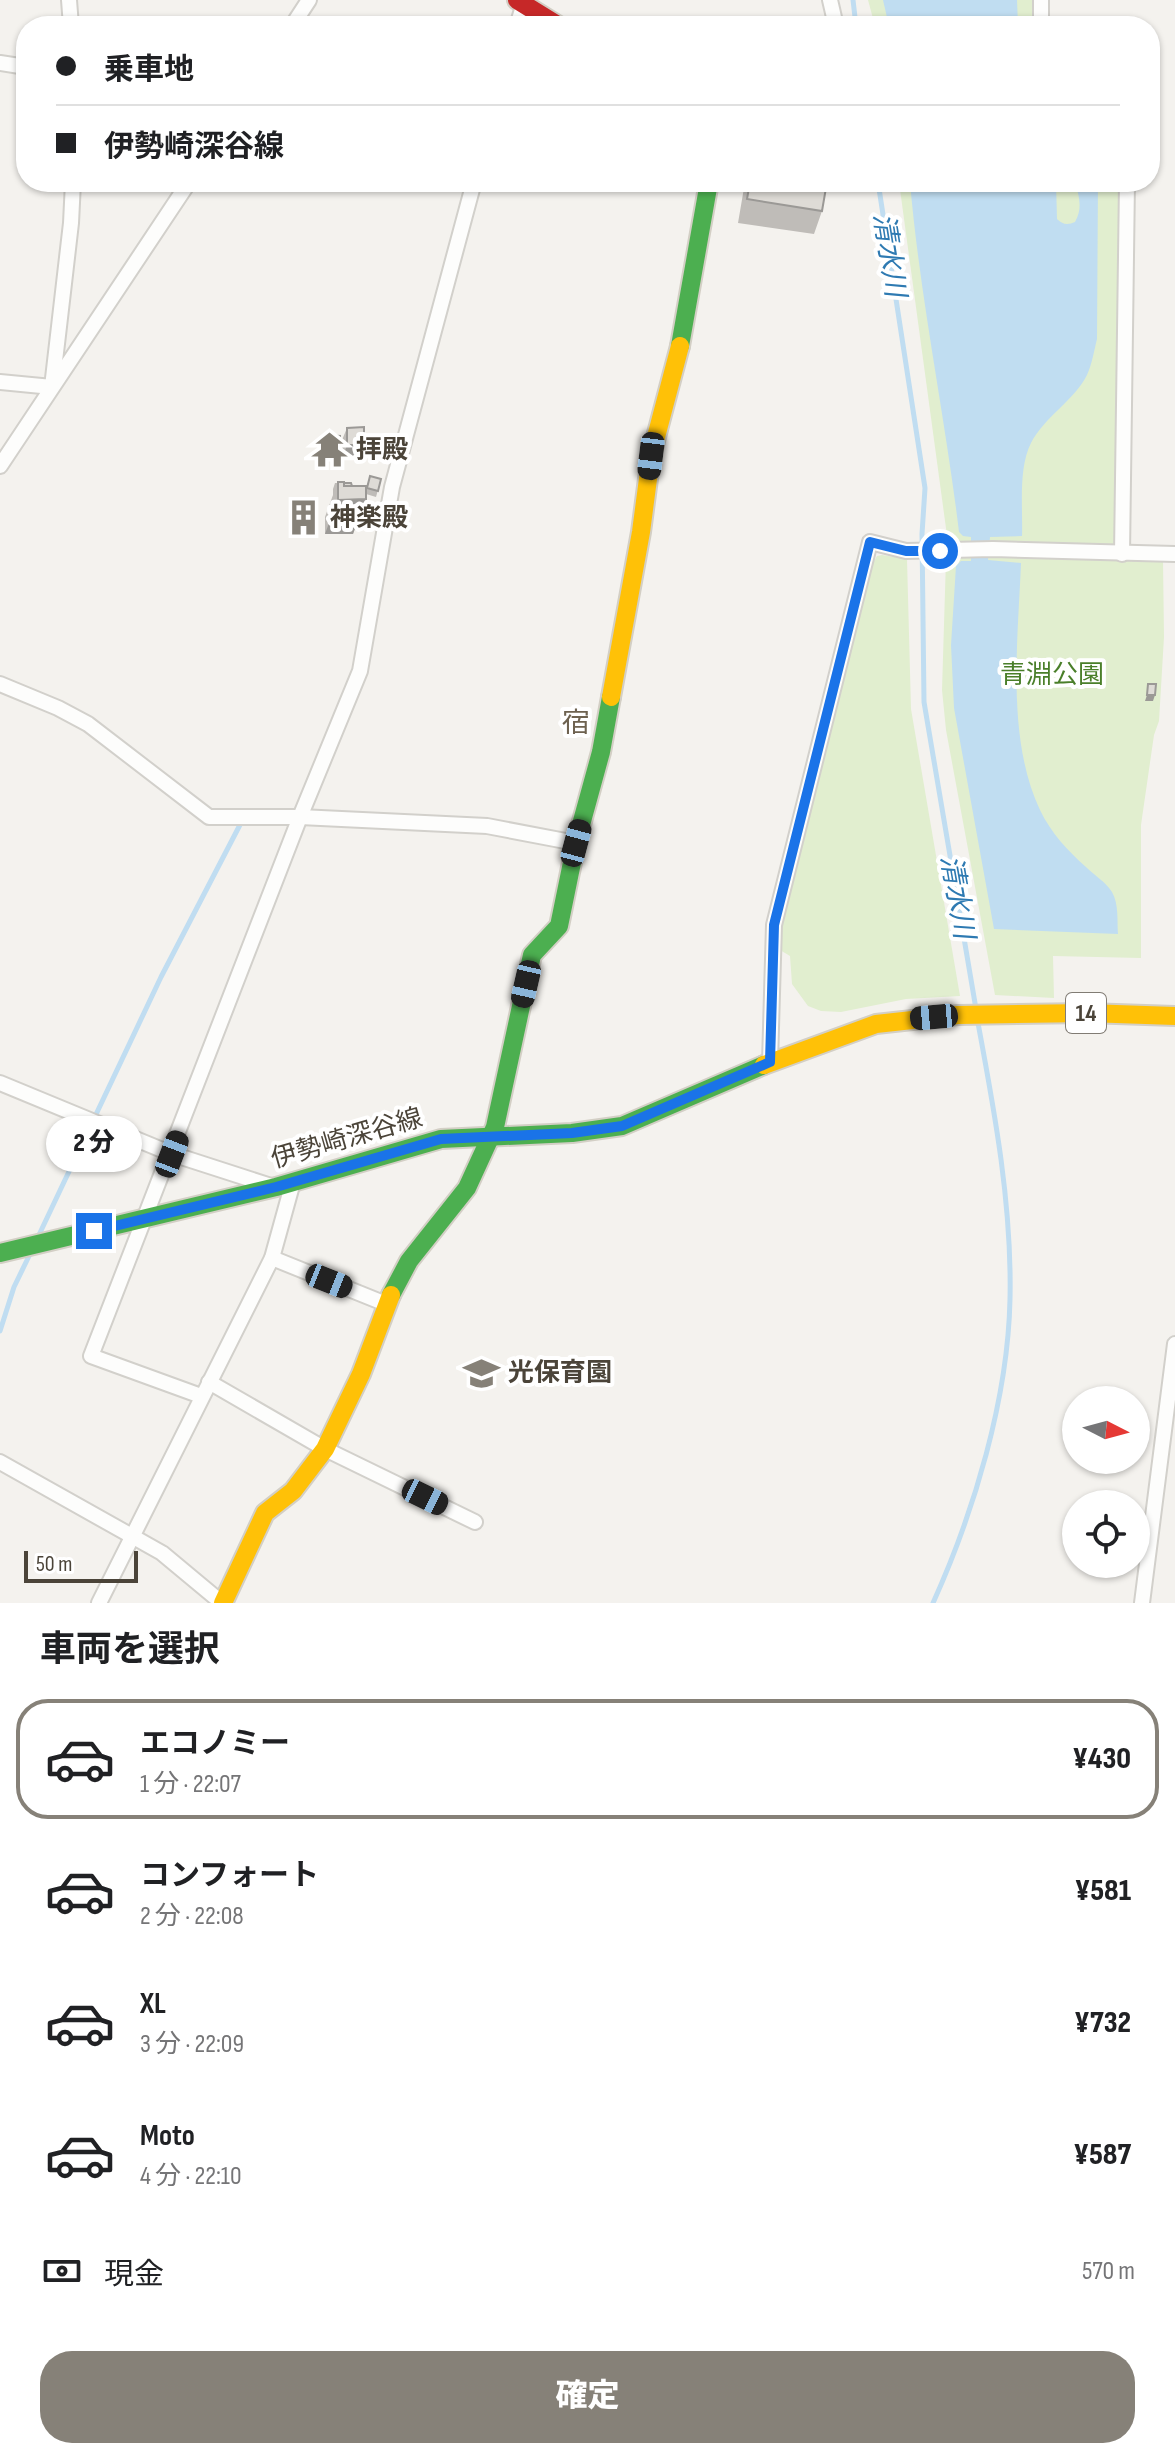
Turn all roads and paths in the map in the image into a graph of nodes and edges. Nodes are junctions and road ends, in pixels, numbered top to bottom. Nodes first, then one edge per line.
1 (522, 2) edge
2 (544, 16) edge
3 (73, 192) edge
4 (182, 192) edge
5 (469, 192) edge
6 (707, 192) edge
7 (1127, 192) edge
8 (0, 382) edge
9 (52, 387) junction
10 (0, 466) edge
11 (1122, 554) junction
12 (1175, 554) edge
13 (0, 684) edge
14 (300, 817) junction
15 (576, 843) junction
16 (1175, 1016) edge
17 (770, 1062) junction
18 (0, 1083) edge
19 (491, 1136) junction
20 (172, 1154) junction
21 (284, 1185) junction
22 (147, 1218) junction
23 (0, 1253) edge
24 (272, 1258) junction
25 (386, 1304) junction
26 (1175, 1344) edge
27 (209, 1382) junction
28 (201, 1396) junction
29 (325, 1449) junction
30 (0, 1462) edge
31 (475, 1522) dead end
32 (133, 1535) junction
33 (99, 1603) edge
34 (222, 1603) edge
35 (1142, 1603) edge

1 - 2 street
3 - 9 street
4 - 9 street
5 - 14 street
6 - 15 street
7 - 11 street
8 - 9 street
9 - 10 street
11 - 12 street
11 - 17 street
13 - 14 street
14 - 15 street
14 - 20 street
15 - 19 street
16 - 17 street, 伊勢崎深谷線 / 14
17 - 19 street, 伊勢崎深谷線 / 14
18 - 20 street
19 - 21 street, 伊勢崎深谷線 / 14
19 - 25 street
20 - 21 street
20 - 22 street
21 - 22 street, 伊勢崎深谷線 / 14
21 - 24 street
22 - 23 street, 伊勢崎深谷線 / 14
22 - 28 street
24 - 25 street
24 - 27 street
25 - 29 street
26 - 35 street
27 - 28 street
27 - 29 street
28 - 32 street
29 - 31 street
29 - 34 street
30 - 32 street
32 - 33 street
32 - 34 street

